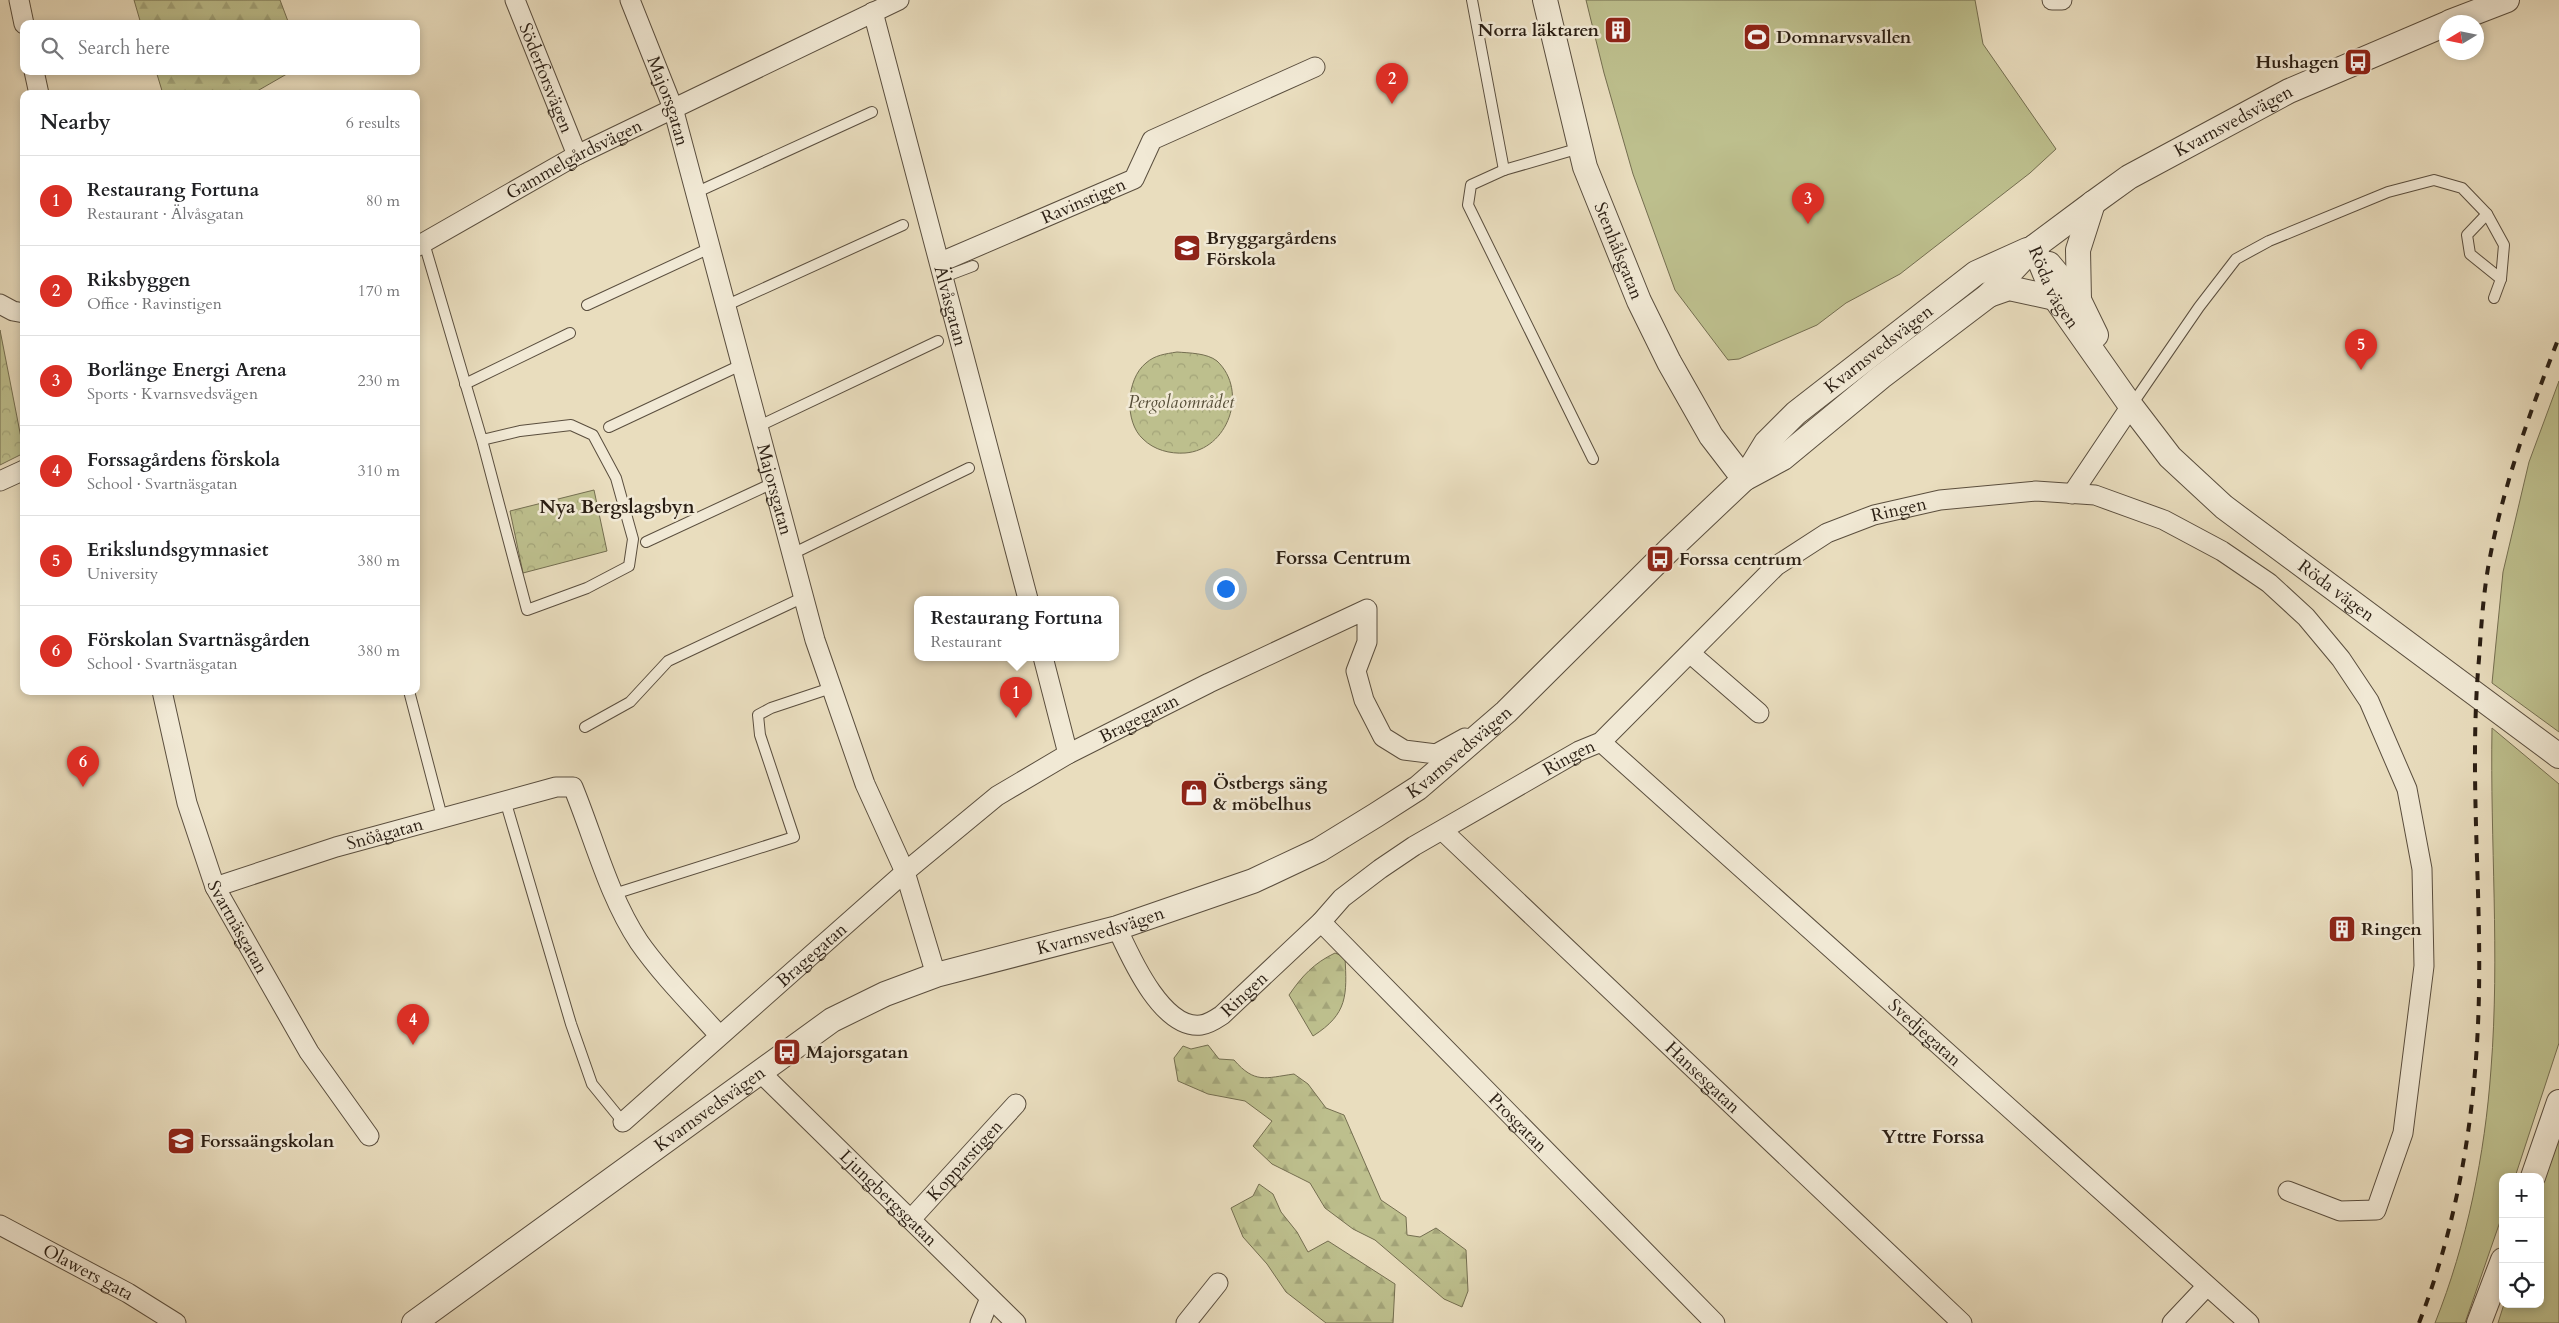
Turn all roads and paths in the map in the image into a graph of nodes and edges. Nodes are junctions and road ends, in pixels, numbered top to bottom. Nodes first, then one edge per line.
1 (19, 0) edge
2 (515, 0) edge
3 (630, 0) edge
4 (1472, 0) edge
5 (1545, 0) edge
6 (2052, 0) edge
7 (2062, 0) edge
8 (2507, 0) edge
9 (884, 5) edge
10 (2469, 15) edge
11 (23, 20) edge
12 (2439, 27) edge
13 (1315, 67) dead end
14 (35, 75) edge
15 (38, 90) edge
16 (673, 108) junction
17 (872, 112) dead end
18 (1581, 148) junction
19 (577, 155) junction
20 (1504, 170) junction
21 (695, 193) junction
22 (2093, 203) junction
23 (2486, 214) junction
24 (903, 225) dead end
25 (420, 245) edge
26 (2034, 247) junction
27 (710, 248) junction
28 (972, 266) dead end
29 (943, 270) junction
30 (2501, 279) junction
31 (1989, 294) junction
32 (2055, 298) junction
33 (2494, 298) dead end
34 (2079, 300) junction
35 (0, 304) edge
36 (587, 305) dead end
37 (725, 306) junction
38 (20, 312) edge
39 (570, 333) dead end
40 (938, 341) dead end
41 (741, 365) junction
42 (465, 384) junction
43 (2131, 406) junction
44 (609, 427) dead end
45 (757, 427) junction
46 (482, 440) junction
47 (1593, 459) dead end
48 (970, 468) dead end
49 (20, 472) edge
50 (1744, 479) junction
51 (0, 481) edge
52 (773, 483) junction
53 (2072, 494) junction
54 (646, 542) dead end
55 (792, 554) junction
56 (1027, 596) edge
57 (804, 597) junction
58 (1691, 654) junction
59 (1044, 661) edge
60 (831, 688) junction
61 (163, 695) edge
62 (410, 695) edge
63 (1506, 712) junction
64 (1759, 713) dead end
65 (585, 727) dead end
66 (1601, 742) junction
67 (1068, 754) junction
68 (2559, 756) edge
69 (505, 800) junction
70 (442, 817) junction
71 (1443, 831) junction
72 (905, 872) junction
73 (215, 887) junction
74 (614, 894) junction
75 (1321, 922) junction
76 (1117, 928) junction
77 (936, 976) junction
78 (719, 1035) junction
79 (760, 1072) junction
80 (2559, 1102) edge
81 (1016, 1104) dead end
82 (623, 1122) joint
83 (369, 1136) dead end
84 (2534, 1173) edge
85 (2288, 1191) dead end
86 (912, 1218) junction
87 (0, 1225) edge
88 (2502, 1263) edge
89 (1218, 1283) dead end
90 (2206, 1287) junction
91 (990, 1298) junction
92 (176, 1323) edge
93 (414, 1323) edge
94 (980, 1323) edge
95 (1016, 1323) edge
96 (1186, 1323) edge
97 (1716, 1323) edge
98 (1962, 1323) edge
99 (2172, 1323) edge
100 (2249, 1323) edge
101 (2479, 1323) edge

1 - 11 street
2 - 19 street, Söderforsvägen
3 - 16 street, Majorsgatan
4 - 20 lane
5 - 18 street, Stenhålsgatan
6 - 7 street
8 - 10 street, Kvarnsvedsvägen
9 - 16 street, Gammelgårdsvägen
9 - 29 street, Älvåsgatan
12 - 22 street, Kvarnsvedsvägen
13 - 29 street, Ravinstigen
14 - 15 street
16 - 19 street, Gammelgårdsvägen
16 - 21 street, Majorsgatan
17 - 21 lane
18 - 20 lane
18 - 50 street, Stenhålsgatan
19 - 25 street, Gammelgårdsvägen
20 - 47 lane
21 - 27 street, Majorsgatan
22 - 26 street, Kvarnsvedsvägen
22 - 34 street
23 - 30 lane
23 - 30 lane
23 - 43 lane
24 - 37 lane
25 - 42 lane
26 - 31 street, Kvarnsvedsvägen
26 - 32 street, Röda vägen
26 - 34 street, Röda vägen
26 - 50 street, Kvarnsvedsvägen
27 - 36 lane
27 - 37 street, Majorsgatan
28 - 29 lane
29 - 56 street, Älvåsgatan
30 - 33 lane
31 - 32 street
31 - 50 street, Kvarnsvedsvägen
32 - 43 street, Röda vägen
34 - 43 street, Röda vägen
35 - 38 street
37 - 41 street, Majorsgatan
39 - 42 lane
40 - 45 lane
41 - 44 lane
41 - 45 street, Majorsgatan
42 - 46 lane
43 - 53 street
43 - 68 street, Röda vägen
45 - 52 street, Majorsgatan
46 - 46 lane
48 - 55 lane
49 - 51 street
50 - 63 street, Kvarnsvedsvägen
52 - 54 lane
52 - 55 street, Majorsgatan
53 - 58 street, Ringen
53 - 85 street, Ringen
55 - 57 street, Majorsgatan
57 - 60 street, Majorsgatan
57 - 65 lane
58 - 64 street
58 - 66 street, Ringen
59 - 67 street
60 - 72 street, Majorsgatan
60 - 74 lane
61 - 73 street, Svartnäsgatan
62 - 70 lane
63 - 67 street, Bragegatan
63 - 76 street, Kvarnsvedsvägen
66 - 71 street, Ringen
66 - 90 street, Svedjegatan
67 - 72 street, Bragegatan
69 - 70 street, Snöågatan
69 - 74 street, Snöågatan
69 - 82 lane
70 - 73 street, Snöågatan
71 - 75 street, Ringen
71 - 98 street, Hansesgatan
72 - 77 street, Majorsgatan
72 - 78 street, Bragegatan
73 - 83 street, Svartnäsgatan
74 - 78 street
75 - 76 street, Ringen
75 - 97 street, Prosgatan
76 - 77 street, Kvarnsvedsvägen
77 - 79 street, Kvarnsvedsvägen
78 - 82 street, Bragegatan
79 - 86 street, Ljungbergsgatan
79 - 93 street, Kvarnsvedsvägen
80 - 84 street
81 - 86 street, Kopparstigen
86 - 91 street, Ljungbergsgatan
87 - 92 street, Olawers gata
88 - 101 street
89 - 96 street
90 - 99 street
90 - 100 street, Svedjegatan
91 - 94 street
91 - 95 street, Ljungbergsgatan

